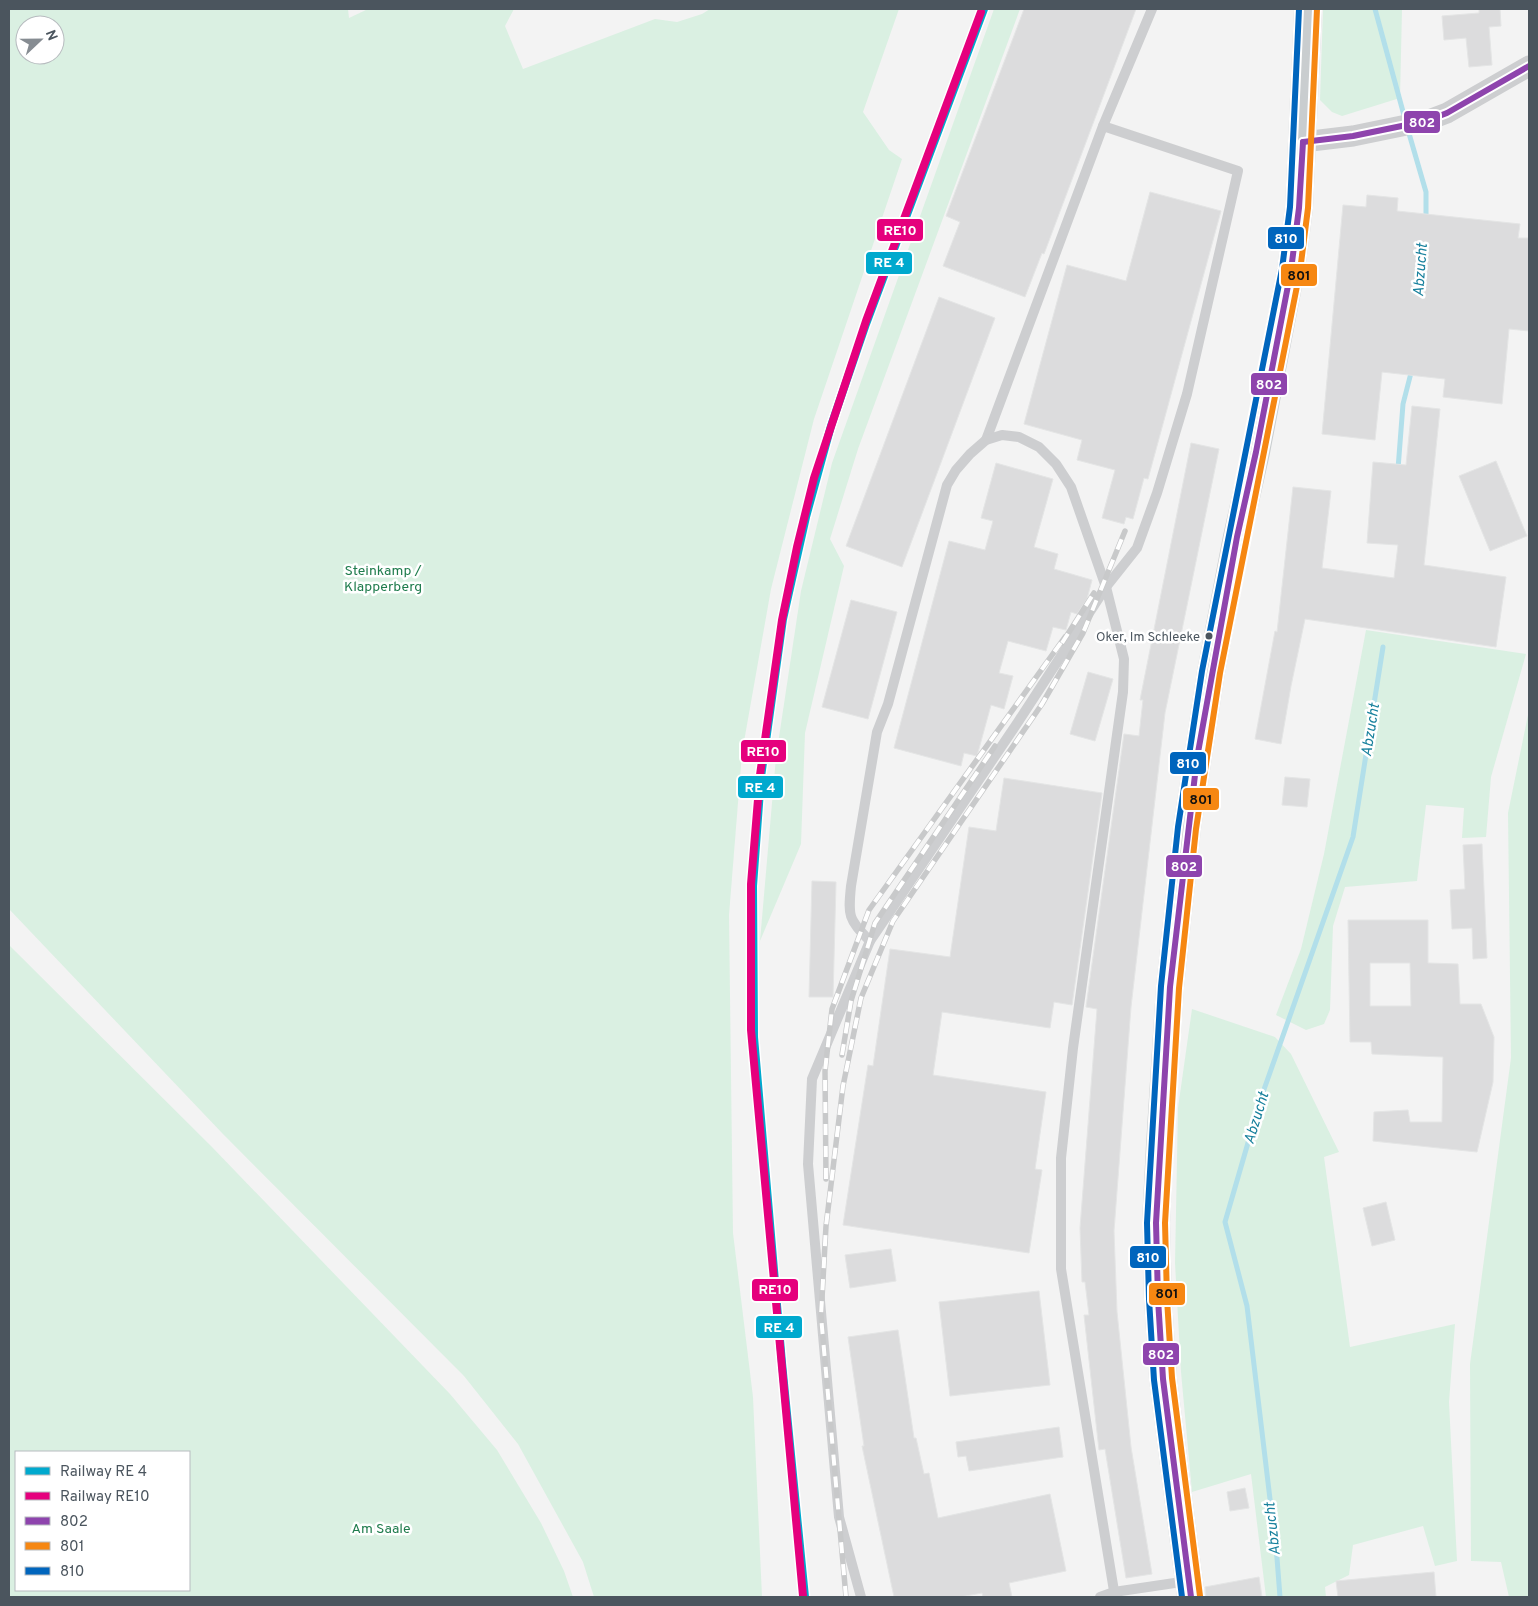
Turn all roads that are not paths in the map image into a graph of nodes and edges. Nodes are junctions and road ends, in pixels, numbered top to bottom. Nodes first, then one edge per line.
1 (1152, 9) edge
2 (1308, 9) edge
3 (1529, 66) edge
4 (1103, 126) junction
5 (1303, 142) junction
6 (986, 440) junction
7 (1106, 587) junction
8 (870, 941) junction
9 (1190, 1589) edge
10 (1115, 1595) edge
11 (861, 1597) edge
12 (1100, 1597) edge

1 - 4 lane
2 - 5 main road
3 - 5 street
4 - 6 lane
4 - 7 lane
5 - 9 main road
6 - 7 lane
6 - 8 lane
7 - 8 lane
7 - 10 lane
8 - 11 lane
9 - 10 lane
10 - 12 lane

